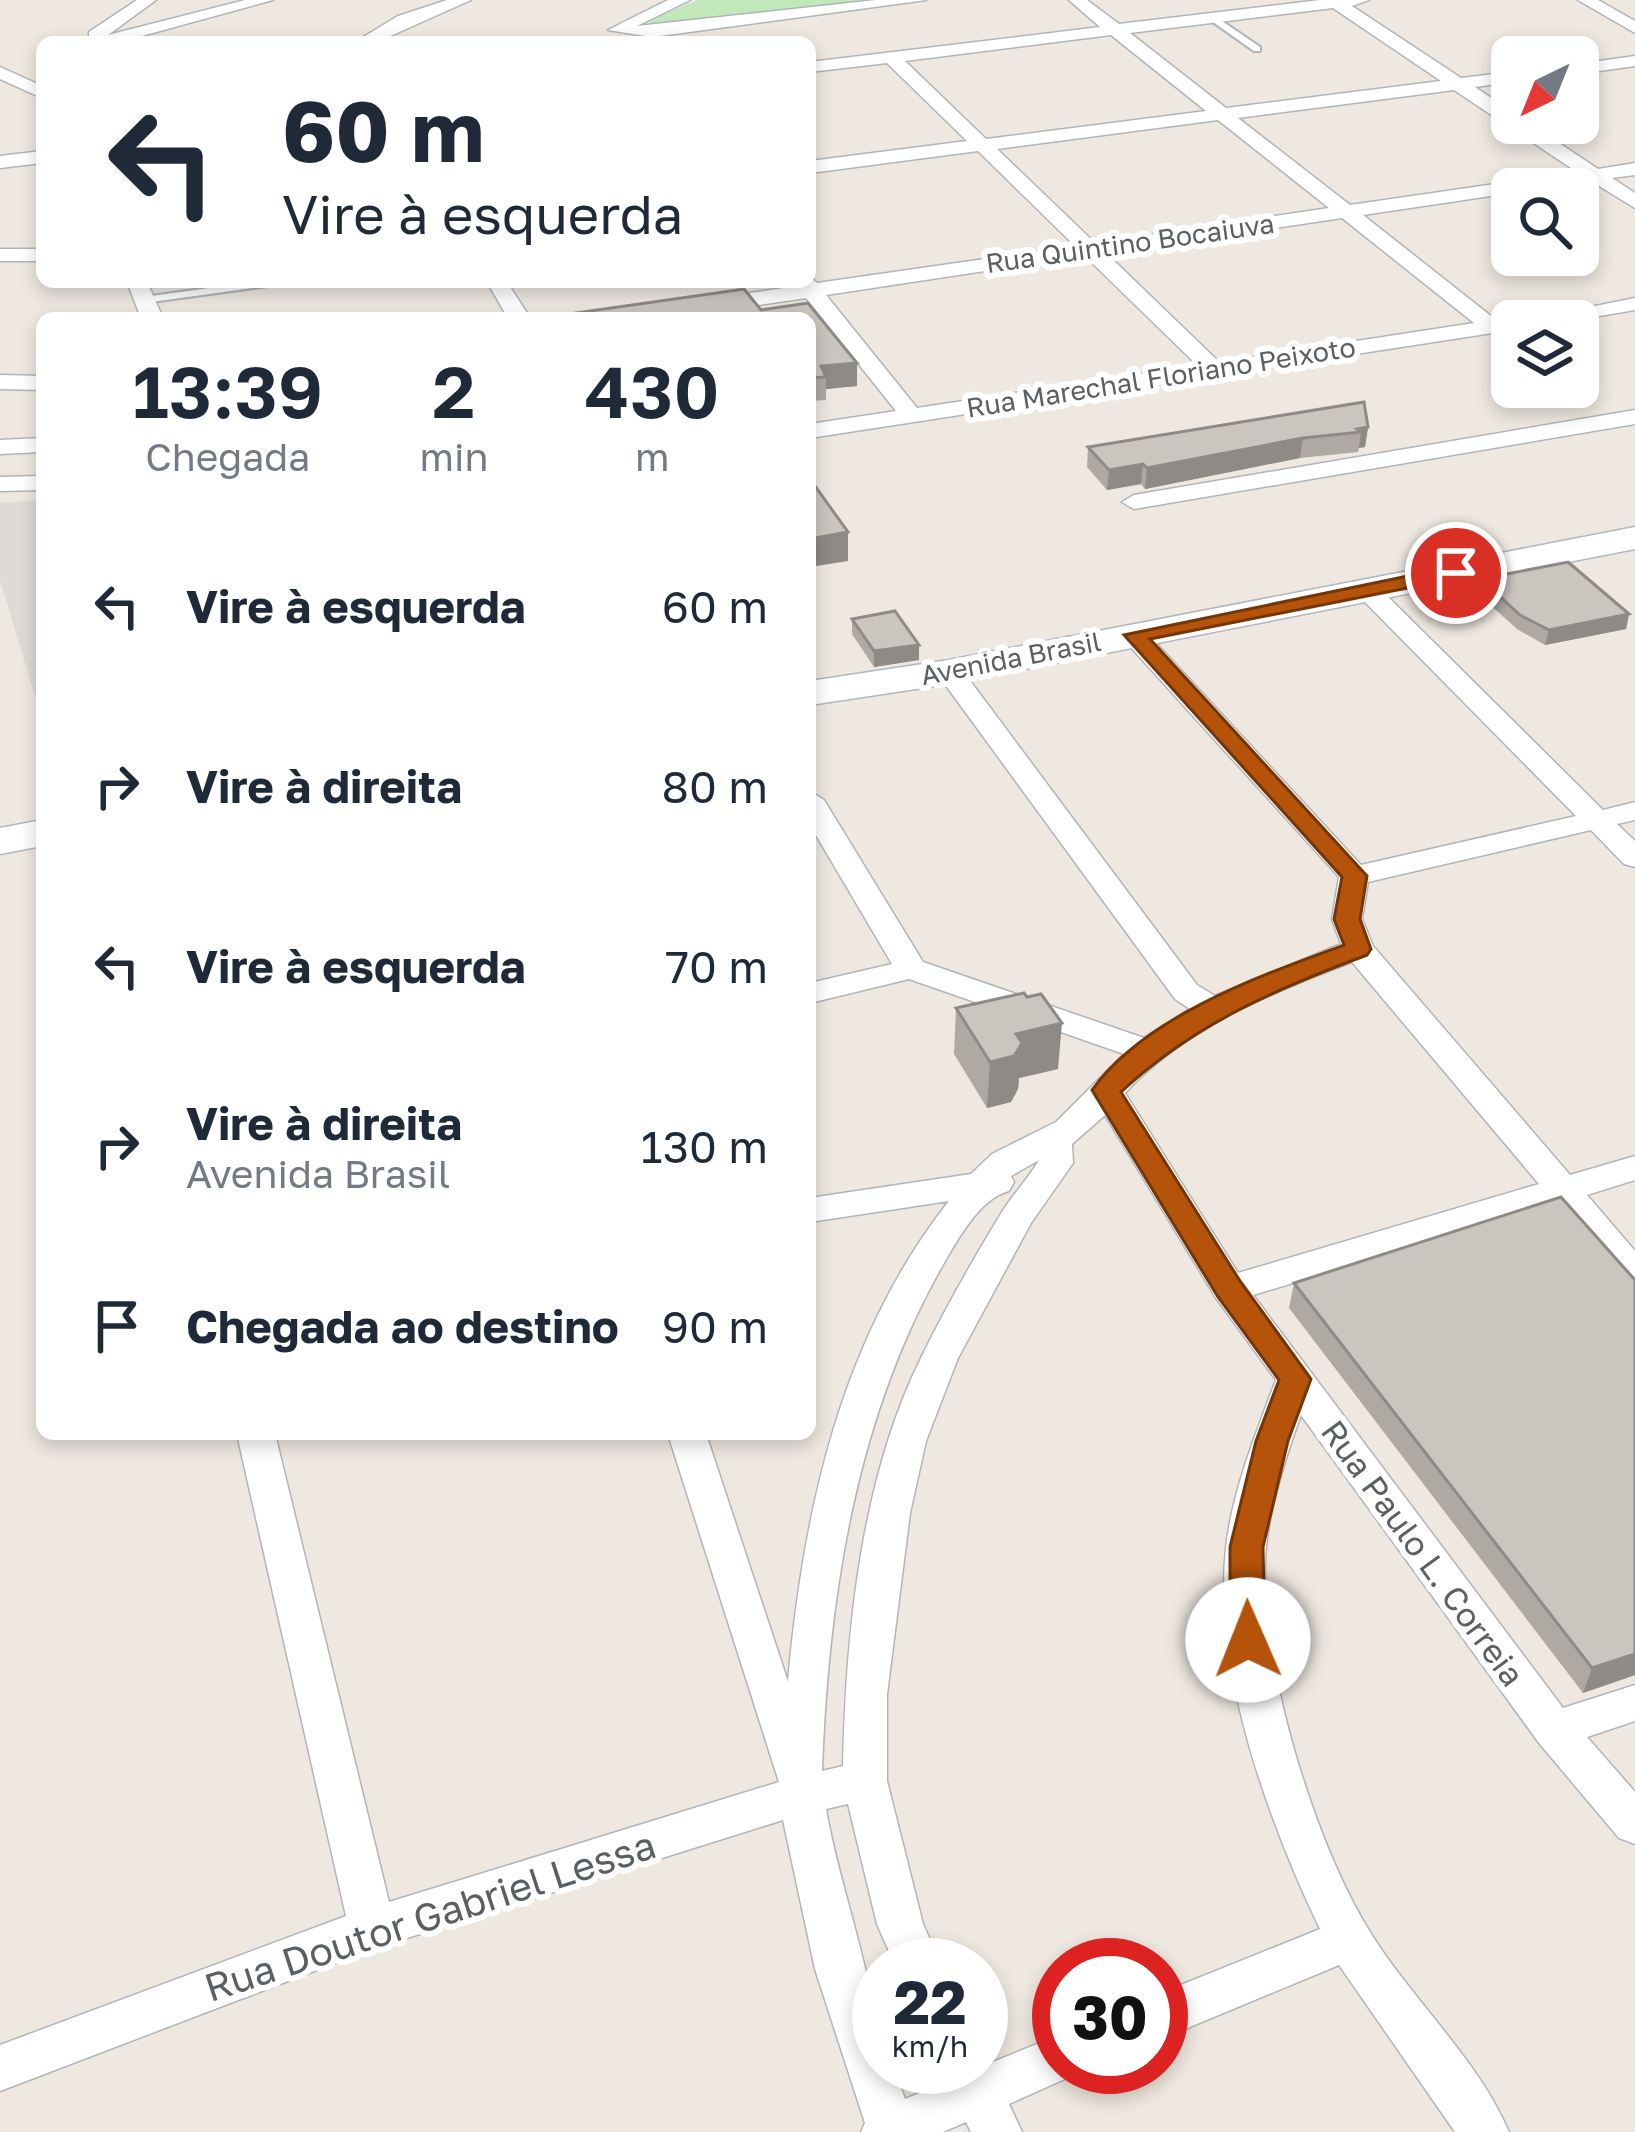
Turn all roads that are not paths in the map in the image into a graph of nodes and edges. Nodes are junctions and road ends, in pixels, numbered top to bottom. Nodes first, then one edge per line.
1 (148, 0) edge
2 (265, 0) edge
3 (463, 0) edge
4 (682, 0) edge
5 (918, 0) edge
6 (1077, 0) edge
7 (1361, 0) edge
8 (1586, 0) edge
9 (1333, 2) edge
10 (1213, 18) junction
11 (1635, 28) edge
12 (1115, 30) junction
13 (96, 36) edge
14 (124, 36) edge
15 (375, 36) edge
16 (615, 36) edge
17 (1257, 50) dead end
18 (892, 58) junction
19 (1635, 61) edge
20 (1599, 65) edge
21 (816, 66) edge
22 (0, 72) edge
23 (1491, 80) edge
24 (1458, 84) junction
25 (36, 90) edge
26 (1491, 106) edge
27 (1224, 116) junction
28 (1547, 144) edge
29 (984, 145) junction
30 (36, 158) edge
31 (0, 162) edge
32 (816, 166) edge
33 (1583, 168) edge
34 (1635, 169) edge
35 (1599, 174) edge
36 (1599, 178) edge
37 (1491, 190) edge
38 (1635, 202) edge
39 (1348, 212) junction
40 (1093, 249) junction
41 (1, 256) edge
42 (36, 256) edge
43 (816, 285) edge
44 (231, 288) edge
45 (798, 288) edge
46 (811, 288) edge
47 (144, 300) edge
48 (1635, 304) edge
49 (1599, 310) edge
50 (660, 312) edge
51 (1491, 318) edge
52 (1491, 328) edge
53 (1213, 368) junction
54 (0, 382) edge
55 (36, 383) edge
56 (1635, 417) edge
57 (913, 418) junction
58 (816, 430) edge
59 (36, 445) edge
60 (0, 447) edge
61 (36, 483) edge
62 (0, 484) edge
63 (1134, 502) dead end
64 (1635, 538) edge
65 (1366, 590) junction
66 (1135, 635) junction
67 (949, 672) junction
68 (816, 692) edge
69 (1635, 811) edge
70 (1595, 820) junction
71 (36, 834) edge
72 (820, 835) edge
73 (0, 842) edge
74 (1635, 858) edge
75 (1354, 876) junction
76 (1358, 949) junction
77 (911, 969) junction
78 (816, 992) edge
79 (1214, 1010) junction
80 (1148, 1052) junction
81 (1106, 1090) junction
82 (1055, 1139) junction
83 (1635, 1168) edge
84 (986, 1179) junction
85 (1562, 1189) junction
86 (1036, 1190) junction
87 (816, 1209) edge
88 (1635, 1275) edge
89 (1229, 1289) junction
90 (1295, 1379) junction
91 (1335, 1433) junction
92 (257, 1440) edge
93 (689, 1440) edge
94 (1272, 1441) junction
95 (1635, 1703) edge
96 (1554, 1730) junction
97 (866, 1781) junction
98 (801, 1795) junction
99 (1635, 1824) edge
100 (372, 1928) junction
101 (906, 1938) edge
102 (1348, 1939) junction
103 (1188, 2005) edge
104 (0, 2068) edge
105 (1032, 2071) edge
106 (979, 2097) edge
107 (890, 2131) edge
108 (1484, 2132) edge

1 - 13 street
2 - 14 street
3 - 15 street
4 - 16 street
5 - 16 street
6 - 12 street
7 - 9 street
8 - 11 street
9 - 10 street
9 - 24 street
10 - 12 street
10 - 17 lane
12 - 18 street
12 - 27 street
18 - 21 street
18 - 29 street
19 - 20 street
22 - 25 street
23 - 24 street
24 - 26 street
24 - 27 street
27 - 29 street
27 - 39 street
28 - 33 street
29 - 32 street
29 - 40 street
30 - 31 street
34 - 35 street, Rua Quintino Bocaiuva
36 - 38 street
37 - 39 street, Rua Quintino Bocaiuva
39 - 40 street, Rua Quintino Bocaiuva
39 - 51 street
40 - 43 street, Rua Quintino Bocaiuva
40 - 53 street
41 - 42 street
44 - 47 lane
45 - 50 street, Rua Quintino Bocaiuva
46 - 57 street
48 - 49 street
52 - 53 street, Rua Marechal Floriano Peixoto
53 - 57 street, Rua Marechal Floriano Peixoto
54 - 55 street
56 - 63 street
57 - 58 street, Rua Marechal Floriano Peixoto
59 - 60 street
61 - 62 street
64 - 65 street, Avenida Brasil
65 - 66 street, Avenida Brasil
65 - 70 street
66 - 67 street, Avenida Brasil
66 - 75 street
67 - 68 street, Avenida Brasil
67 - 79 street
69 - 70 street
70 - 74 street
70 - 75 street
71 - 73 street
72 - 77 street
75 - 76 street
76 - 79 street
76 - 85 street
77 - 78 street
77 - 80 street
79 - 80 street
80 - 81 street
81 - 82 street
81 - 89 street, Rua Paulo L. Correia
82 - 84 street
82 - 86 street
83 - 85 street
84 - 86 street
84 - 87 street
84 - 98 street
85 - 88 street
85 - 89 street
86 - 97 street
89 - 90 street, Rua Paulo L. Correia
90 - 91 street, Rua Paulo L. Correia
90 - 94 street
91 - 94 street
91 - 96 street, Rua Paulo L. Correia
92 - 100 street
93 - 98 street
94 - 102 street
95 - 96 street
96 - 99 street, Rua Paulo L. Correia
97 - 98 street, Rua Doutor Gabriel Lessa
97 - 101 street
98 - 100 street, Rua Doutor Gabriel Lessa
98 - 107 street
100 - 104 street, Rua Doutor Gabriel Lessa
102 - 103 street
102 - 108 street
105 - 106 street
106 - 107 street

